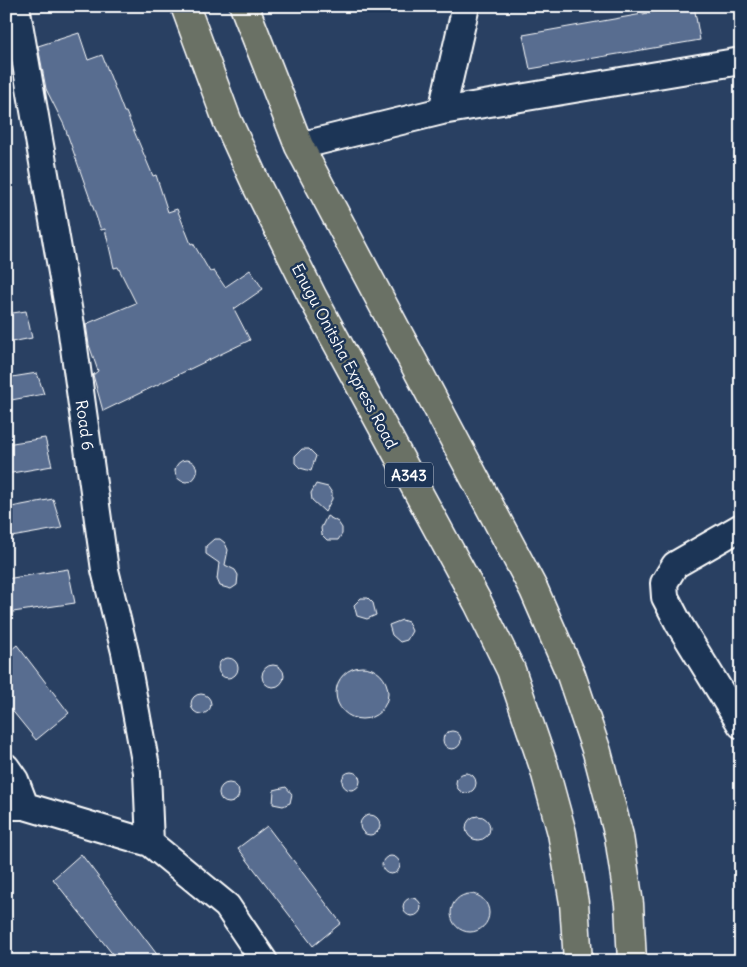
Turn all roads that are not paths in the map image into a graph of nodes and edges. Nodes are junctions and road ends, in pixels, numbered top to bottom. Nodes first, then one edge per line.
1 (16, 6) edge
2 (186, 6) edge
3 (244, 6) edge
4 (466, 6) edge
5 (741, 61) edge
6 (442, 111) junction
7 (299, 146) junction
8 (741, 527) edge
9 (741, 725) edge
10 (6, 767) edge
11 (16, 806) edge
12 (150, 843) junction
13 (264, 961) edge
14 (578, 961) edge
15 (632, 961) edge

1 - 12 street, Road 6
2 - 14 highway, Enugu Onitsha Express Road / A343
3 - 7 highway
4 - 6 street
5 - 6 street
6 - 7 street
7 - 15 highway
8 - 9 street
10 - 11 street
11 - 12 street
12 - 13 street

